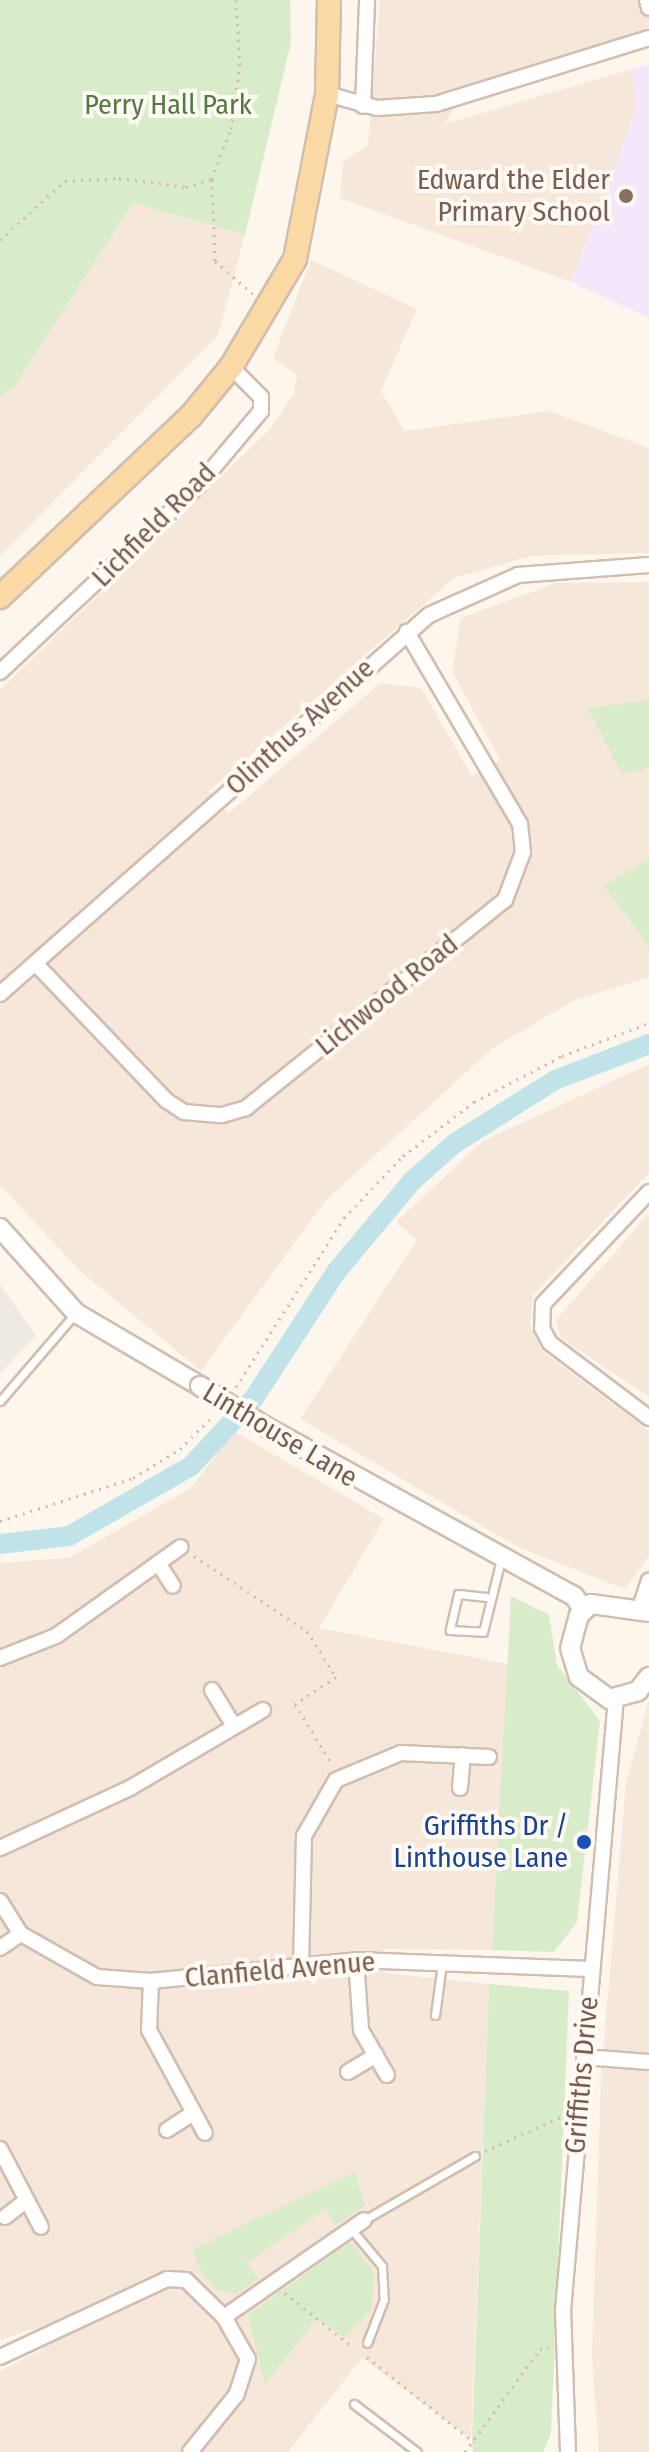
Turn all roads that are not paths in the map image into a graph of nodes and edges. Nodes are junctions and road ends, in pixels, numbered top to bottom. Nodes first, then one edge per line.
1 (329, 0) edge
2 (367, 0) edge
3 (647, 0) edge
4 (649, 8) edge
5 (649, 38) edge
6 (327, 94) junction
7 (363, 106) junction
8 (231, 367) junction
9 (649, 565) edge
10 (0, 597) edge
11 (407, 632) junction
12 (0, 672) edge
13 (35, 963) junction
14 (0, 994) edge
15 (649, 1192) edge
16 (0, 1228) edge
17 (76, 1313) junction
18 (0, 1401) edge
19 (649, 1418) edge
20 (181, 1547) road end
21 (501, 1559) junction
22 (158, 1563) junction
23 (649, 1581) edge
24 (173, 1586) dead end
25 (486, 1597) junction
26 (583, 1609) junction
27 (644, 1612) edge
28 (0, 1658) edge
29 (649, 1677) edge
30 (212, 1690) dead end
31 (616, 1698) junction
32 (263, 1710) dead end
33 (234, 1726) junction
34 (463, 1755) junction
35 (489, 1757) dead end
36 (460, 1788) dead end
37 (0, 1848) edge
38 (0, 1901) edge
39 (21, 1934) junction
40 (0, 1948) edge
41 (356, 1960) junction
42 (442, 1963) junction
43 (301, 1967) junction
44 (590, 1969) junction
45 (151, 1981) junction
46 (435, 2015) dead end
47 (376, 2055) junction
48 (584, 2057) junction
49 (649, 2062) edge
50 (348, 2072) dead end
51 (387, 2075) dead end
52 (190, 2115) junction
53 (167, 2130) dead end
54 (205, 2133) dead end
55 (0, 2149) edge
56 (475, 2156) road end
57 (24, 2202) junction
58 (5, 2217) dead end
59 (358, 2224) junction
60 (41, 2227) dead end
61 (224, 2317) junction
62 (367, 2343) dead end
63 (0, 2357) edge
64 (354, 2404) dead end
65 (190, 2452) edge
66 (417, 2452) edge
67 (568, 2452) edge

1 - 6 main road, Lichfield Road
2 - 7 street
3 - 4 street
5 - 7 street
6 - 7 street
6 - 8 main road, Lichfield Road
8 - 10 main road, Lichfield Road
8 - 12 street, Lichfield Road
9 - 11 street, Olinthus Avenue
11 - 13 street, Olinthus Avenue
11 - 13 street, Lichwood Road
13 - 14 street, Olinthus Avenue
15 - 19 street
16 - 17 street, Linthouse Lane
17 - 18 lane
17 - 21 street, Linthouse Lane, bridge
20 - 22 street
21 - 25 lane
21 - 26 street, Linthouse Lane
22 - 24 street
22 - 28 street
23 - 27 street
25 - 25 lane
26 - 27 street
26 - 31 street
29 - 31 street
30 - 33 street
31 - 44 street, Griffiths Drive
32 - 33 street
33 - 37 street
34 - 35 street
34 - 36 street
34 - 43 street
38 - 39 street, Clanfield Avenue
39 - 40 street
39 - 45 street, Clanfield Avenue
41 - 42 street, Clanfield Avenue
41 - 43 street, Clanfield Avenue
41 - 47 street
42 - 44 street, Clanfield Avenue
42 - 46 lane
43 - 45 street, Clanfield Avenue
44 - 48 street, Griffiths Drive
45 - 52 street
47 - 50 street
47 - 51 street
48 - 49 street
48 - 67 street, Griffiths Drive
52 - 53 street
52 - 54 street
55 - 57 street
56 - 59 lane
57 - 58 street
57 - 60 street
59 - 61 street
59 - 62 lane
61 - 63 street
61 - 65 street
64 - 66 lane

